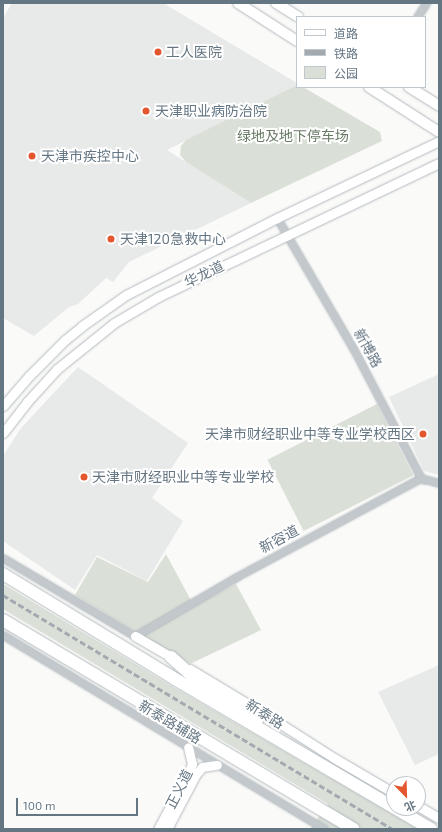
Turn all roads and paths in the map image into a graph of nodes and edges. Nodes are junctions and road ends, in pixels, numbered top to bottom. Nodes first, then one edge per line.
1 (238, 3) edge
2 (276, 3) edge
3 (426, 3) edge
4 (289, 7) edge
5 (297, 16) edge
6 (418, 16) edge
7 (296, 40) edge
8 (371, 88) edge
9 (411, 88) edge
10 (422, 95) junction
11 (439, 103) edge
12 (439, 106) edge
13 (405, 110) junction
14 (439, 123) edge
15 (439, 132) edge
16 (439, 141) edge
17 (439, 163) edge
18 (277, 218) junction
19 (286, 235) junction
20 (3, 406) edge
21 (3, 433) edge
22 (421, 478) junction
23 (439, 483) edge
24 (3, 558) edge
25 (3, 574) edge
26 (3, 620) edge
27 (3, 636) edge
28 (135, 636) junction
29 (171, 657) junction
30 (188, 748) junction
31 (312, 760) junction
32 (217, 765) junction
33 (386, 788) edge
34 (426, 811) edge
35 (439, 818) edge
36 (428, 828) edge
37 (158, 829) edge
38 (167, 829) edge
39 (324, 829) edge
40 (353, 829) edge

1 - 7 main road
2 - 4 main road
3 - 6 street
4 - 5 main road
8 - 13 main road
9 - 10 main road
10 - 11 main road
10 - 12 main road
13 - 14 main road
13 - 15 main road
16 - 18 main road
17 - 19 main road, 华龙道
18 - 19 street, 新博路
18 - 20 main road
19 - 21 main road, 华龙道
19 - 22 street, 新博路
22 - 23 street
22 - 28 street, 新容道
24 - 28 street
25 - 31 highway
26 - 40 highway
27 - 30 street, 新泰路辅路
28 - 29 main road, 新泰路
29 - 31 highway
29 - 33 main road, 新泰路
30 - 32 street, 新泰路辅路
30 - 37 main road, 正义道
31 - 36 highway
32 - 38 main road, 正义道
32 - 39 street, 新泰路辅路
34 - 35 main road

